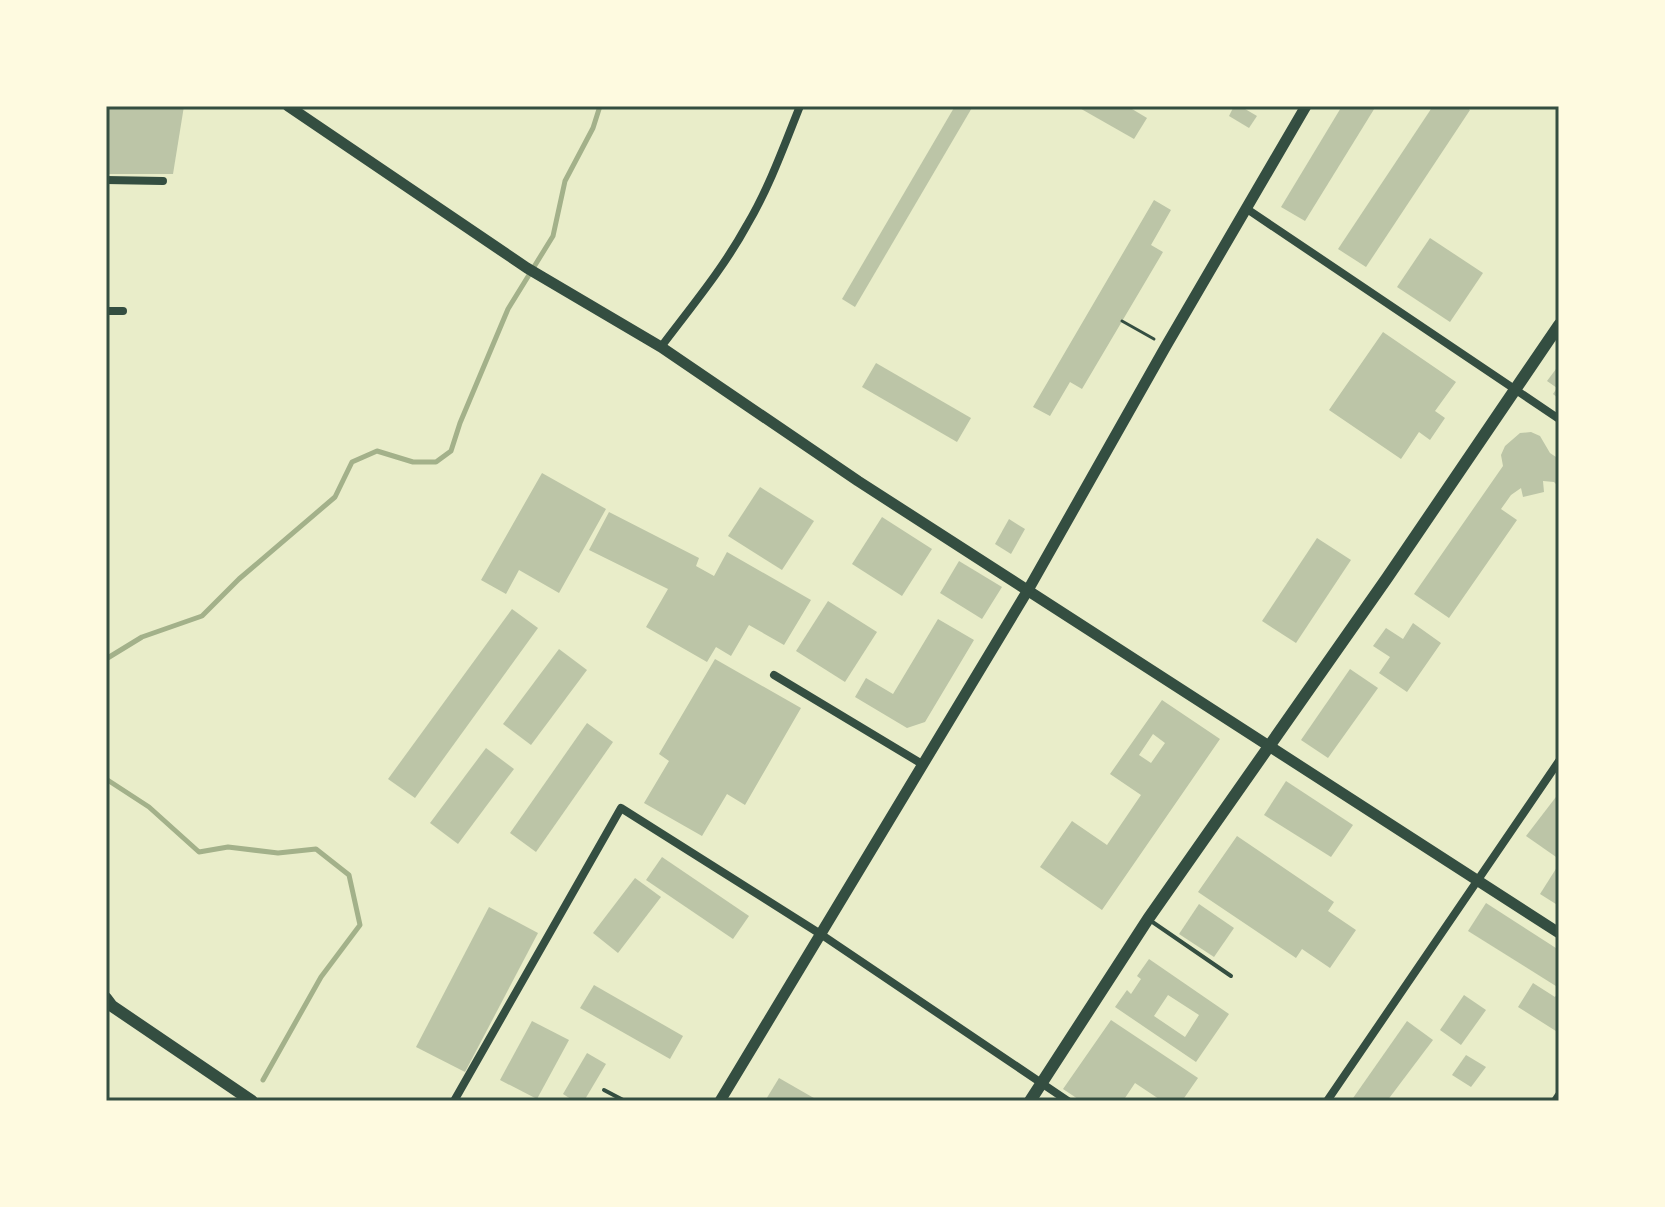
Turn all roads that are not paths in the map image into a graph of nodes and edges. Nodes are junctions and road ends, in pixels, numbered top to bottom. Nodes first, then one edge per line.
1 (288, 106) edge
2 (800, 106) edge
3 (1306, 106) edge
4 (106, 180) edge
5 (163, 181) dead end
6 (1247, 209) junction
7 (106, 311) edge
8 (123, 311) dead end
9 (1559, 325) edge
10 (661, 347) junction
11 (1514, 390) junction
12 (1559, 419) edge
13 (1028, 590) junction
14 (774, 675) dead end
15 (1268, 746) junction
16 (1559, 761) edge
17 (922, 764) junction
18 (1477, 880) junction
19 (1148, 919) junction
20 (1559, 933) edge
21 (822, 935) junction
22 (1231, 976) dead end
23 (108, 1006) edge
24 (1042, 1084) junction
25 (604, 1090) dead end
26 (1559, 1095) edge
27 (252, 1101) edge
28 (454, 1101) edge
29 (625, 1101) edge
30 (720, 1101) edge
31 (1030, 1101) edge
32 (1068, 1101) edge
33 (1327, 1101) edge
34 (1555, 1101) edge

1 - 10 street
2 - 10 street
3 - 6 street
4 - 5 street
6 - 11 street
6 - 13 street
7 - 8 street
9 - 11 main road
10 - 13 street
11 - 12 street
11 - 15 main road
13 - 15 street
13 - 17 street
14 - 17 street
15 - 18 street
15 - 19 main road
16 - 18 street
17 - 21 street
18 - 20 street
18 - 33 street
19 - 22 lane
19 - 24 main road
21 - 24 street
21 - 28 street
21 - 30 street
23 - 27 main road
24 - 31 main road
24 - 32 street
25 - 29 lane
26 - 34 street

